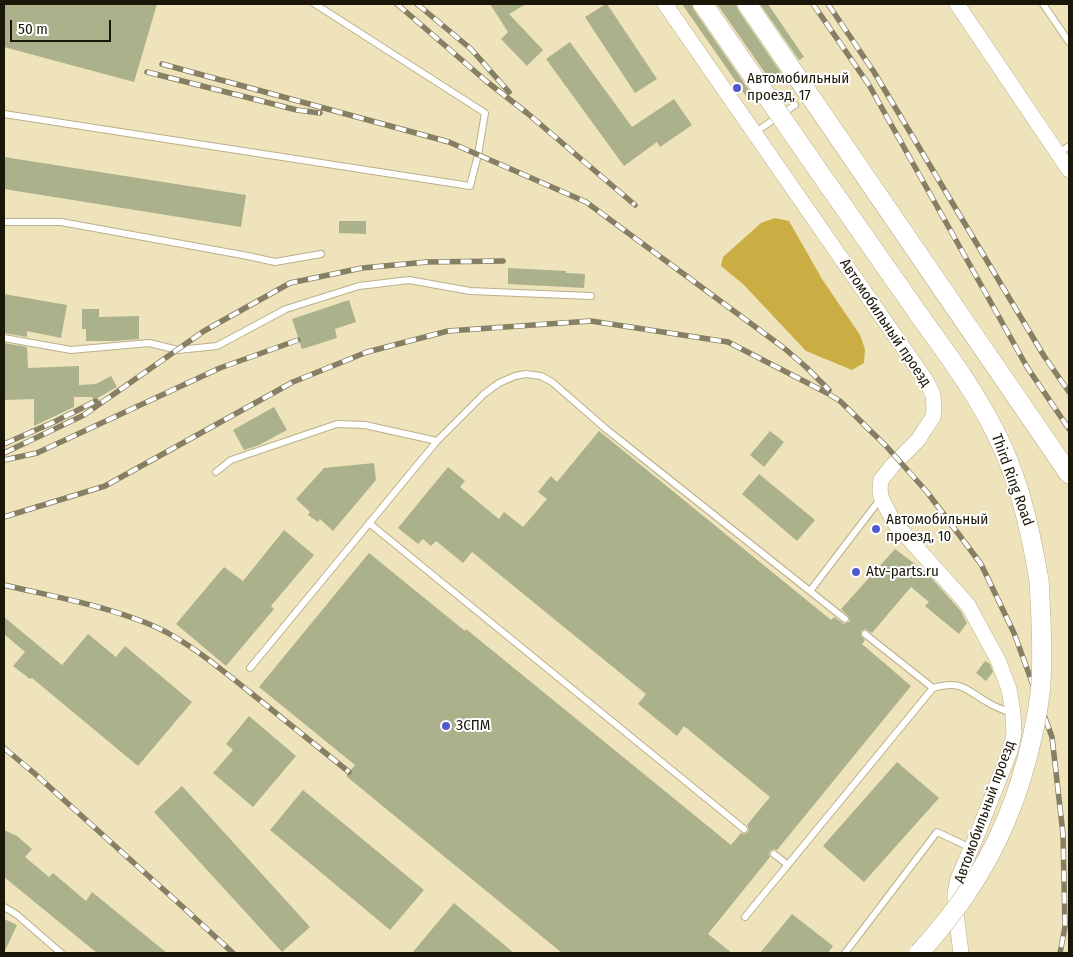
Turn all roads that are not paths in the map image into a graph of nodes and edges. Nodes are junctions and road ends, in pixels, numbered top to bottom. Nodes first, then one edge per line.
1 (315, 4) edge
2 (665, 4) edge
3 (703, 4) edge
4 (747, 4) edge
5 (957, 4) edge
6 (1043, 4) edge
7 (1069, 42) edge
8 (795, 105) dead end
9 (4, 114) edge
10 (754, 132) junction
11 (1064, 150) edge
12 (1069, 170) edge
13 (4, 222) edge
14 (321, 254) dead end
15 (591, 296) dead end
16 (4, 338) edge
17 (437, 441) junction
18 (216, 472) dead end
19 (1069, 474) edge
20 (881, 497) junction
21 (369, 523) junction
22 (810, 591) junction
23 (846, 618) dead end
24 (865, 634) dead end
25 (250, 668) dead end
26 (933, 688) junction
27 (1013, 713) junction
28 (744, 829) dead end
29 (971, 848) junction
30 (774, 854) dead end
31 (788, 865) junction
32 (4, 907) edge
33 (745, 917) dead end
34 (61, 953) edge
35 (846, 953) edge
36 (919, 953) edge
37 (962, 953) edge

1 - 9 lane
2 - 10 street, Автомобильный проезд
3 - 36 main road, Third Ring Road, bridge
4 - 19 main road
5 - 11 street
6 - 7 lane
8 - 10 lane
10 - 20 street, Автомобильный проезд
11 - 12 street
13 - 14 lane
15 - 16 lane
17 - 18 lane
17 - 21 lane
17 - 22 lane
20 - 22 lane
20 - 27 street, Автомобильный проезд
21 - 25 lane
21 - 28 lane
22 - 23 lane
24 - 26 lane
26 - 27 lane
26 - 31 lane
27 - 29 street, Автомобильный проезд
29 - 35 lane
29 - 37 street, Автомобильный проезд
30 - 31 lane
31 - 33 lane
32 - 34 lane

